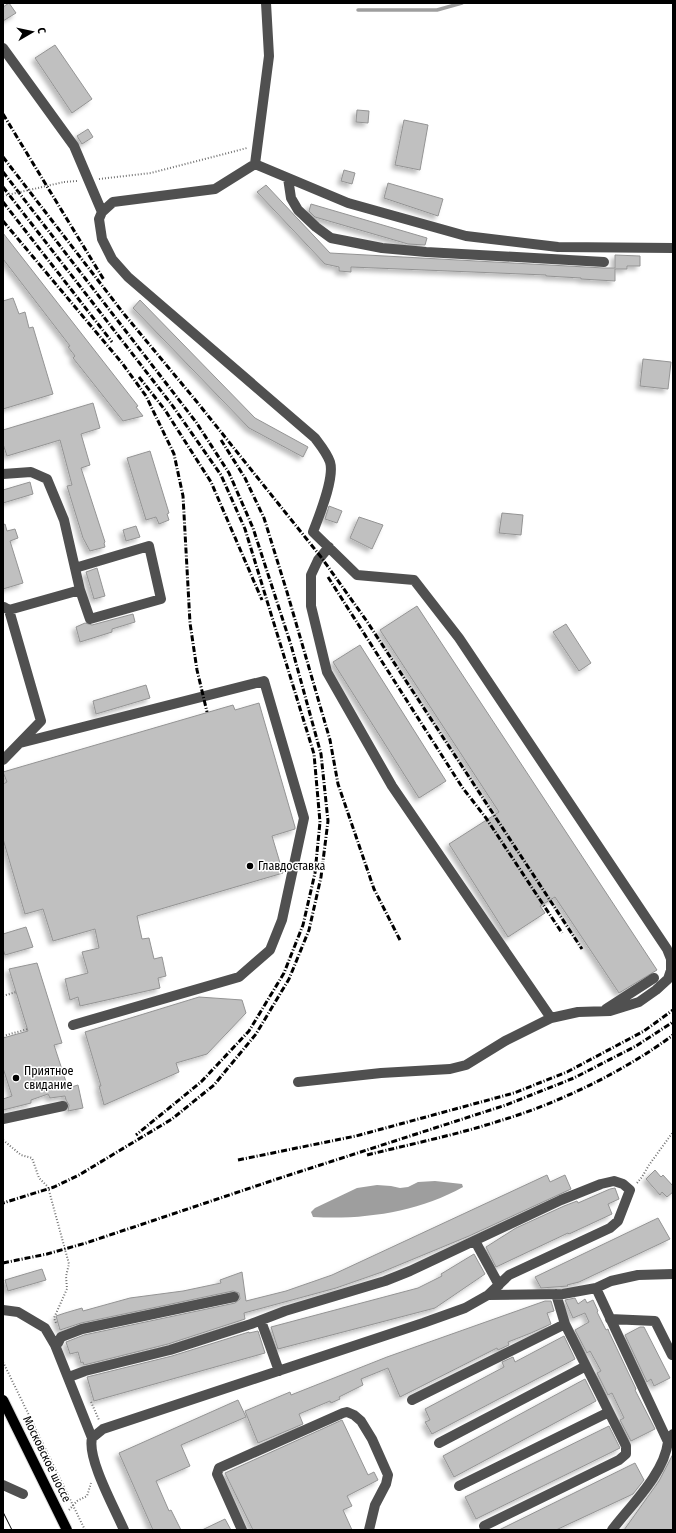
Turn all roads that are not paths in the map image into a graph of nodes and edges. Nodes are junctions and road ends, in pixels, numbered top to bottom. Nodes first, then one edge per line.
1 (266, 3) edge
2 (3, 48) edge
3 (255, 164) junction
4 (288, 178) junction
5 (102, 212) junction
6 (673, 248) edge
7 (604, 262) dead end
8 (3, 474) edge
9 (329, 547) junction
10 (75, 568) junction
11 (80, 590) junction
12 (6, 608) edge
13 (20, 743) junction
14 (3, 760) edge
15 (654, 978) dead end
16 (603, 1011) junction
17 (551, 1018) junction
18 (73, 1025) dead end
19 (298, 1082) dead end
20 (63, 1106) dead end
21 (3, 1119) edge
22 (475, 1241) junction
23 (673, 1274) edge
24 (498, 1285) junction
25 (596, 1288) junction
26 (556, 1294) junction
27 (488, 1295) junction
28 (234, 1297) dead end
29 (3, 1310) edge
30 (610, 1319) junction
31 (261, 1321) junction
32 (565, 1324) junction
33 (58, 1341) junction
34 (672, 1355) dead end
35 (586, 1366) junction
36 (279, 1371) junction
37 (69, 1377) junction
38 (3, 1400) edge
39 (412, 1400) dead end
40 (608, 1412) junction
41 (92, 1438) junction
42 (670, 1438) edge
43 (439, 1443) dead end
44 (3, 1485) edge
45 (459, 1486) dead end
46 (23, 1494) dead end
47 (484, 1526) dead end
48 (67, 1530) edge
49 (124, 1530) edge
50 (242, 1530) edge
51 (369, 1530) edge
52 (612, 1530) edge

1 - 3 lane
2 - 5 lane
3 - 4 lane
3 - 5 lane
4 - 6 lane
4 - 7 lane
5 - 9 lane
8 - 10 lane
9 - 16 lane
9 - 17 lane
10 - 11 lane
10 - 11 lane
11 - 12 lane
12 - 13 lane
13 - 14 lane
13 - 18 lane
15 - 16 lane
16 - 17 lane
17 - 19 lane
20 - 21 lane
22 - 24 lane
22 - 24 lane
22 - 31 lane
23 - 25 lane
24 - 27 lane
25 - 26 lane
25 - 30 lane
26 - 27 lane
26 - 32 lane
27 - 36 lane
28 - 33 lane
29 - 33 lane
30 - 34 lane
30 - 42 lane
31 - 36 lane
31 - 37 lane
32 - 35 lane
32 - 39 lane
33 - 37 lane
35 - 40 lane
35 - 43 lane
36 - 41 lane
37 - 41 lane
38 - 48 main road, Московское шоссе, bridge
40 - 45 lane
40 - 47 lane
41 - 49 lane
42 - 52 lane
44 - 46 lane
50 - 51 lane

